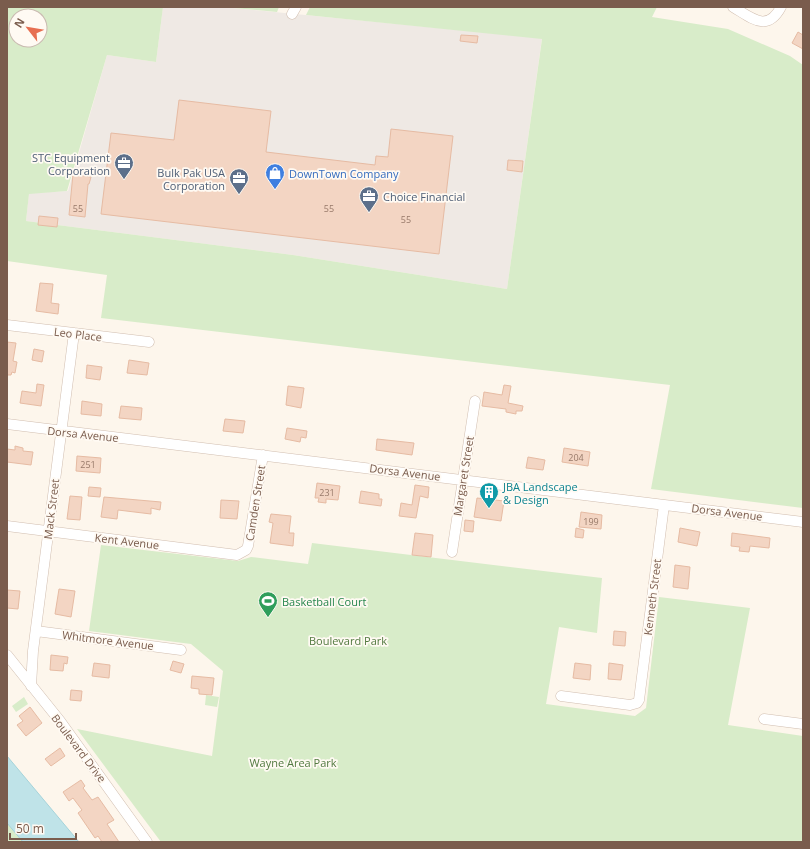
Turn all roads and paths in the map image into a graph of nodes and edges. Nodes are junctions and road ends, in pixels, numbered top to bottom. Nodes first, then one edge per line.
1 (733, 7) edge
2 (781, 7) edge
3 (7, 325) edge
4 (74, 333) junction
5 (149, 342) dead end
6 (475, 401) dead end
7 (7, 424) edge
8 (61, 432) junction
9 (262, 455) junction
10 (462, 479) junction
11 (664, 505) junction
12 (803, 522) edge
13 (7, 526) edge
14 (48, 531) junction
15 (246, 550) joint
16 (452, 552) dead end
17 (36, 631) junction
18 (181, 650) dead end
19 (7, 656) edge
20 (31, 686) junction
21 (561, 696) dead end
22 (764, 719) dead end
23 (803, 724) edge
24 (147, 842) edge

1 - 2 street
3 - 4 street, Leo Place
4 - 5 street, Leo Place
4 - 8 street, Mack Street
6 - 10 street, Margaret Street
7 - 8 street, Dorsa Avenue
8 - 9 street, Dorsa Avenue
8 - 14 street, Mack Street
9 - 10 street, Dorsa Avenue
9 - 15 street, Camden Street
10 - 11 street, Dorsa Avenue
10 - 16 street, Margaret Street
11 - 12 street, Dorsa Avenue
11 - 21 street, Kenneth Street
13 - 14 street, Kent Avenue
14 - 15 street, Kent Avenue
14 - 17 street, Mack Street
17 - 18 street, Whitmore Avenue
17 - 20 street, Mack Street
19 - 20 street, Boulevard Drive
20 - 24 street, Boulevard Drive
22 - 23 street

